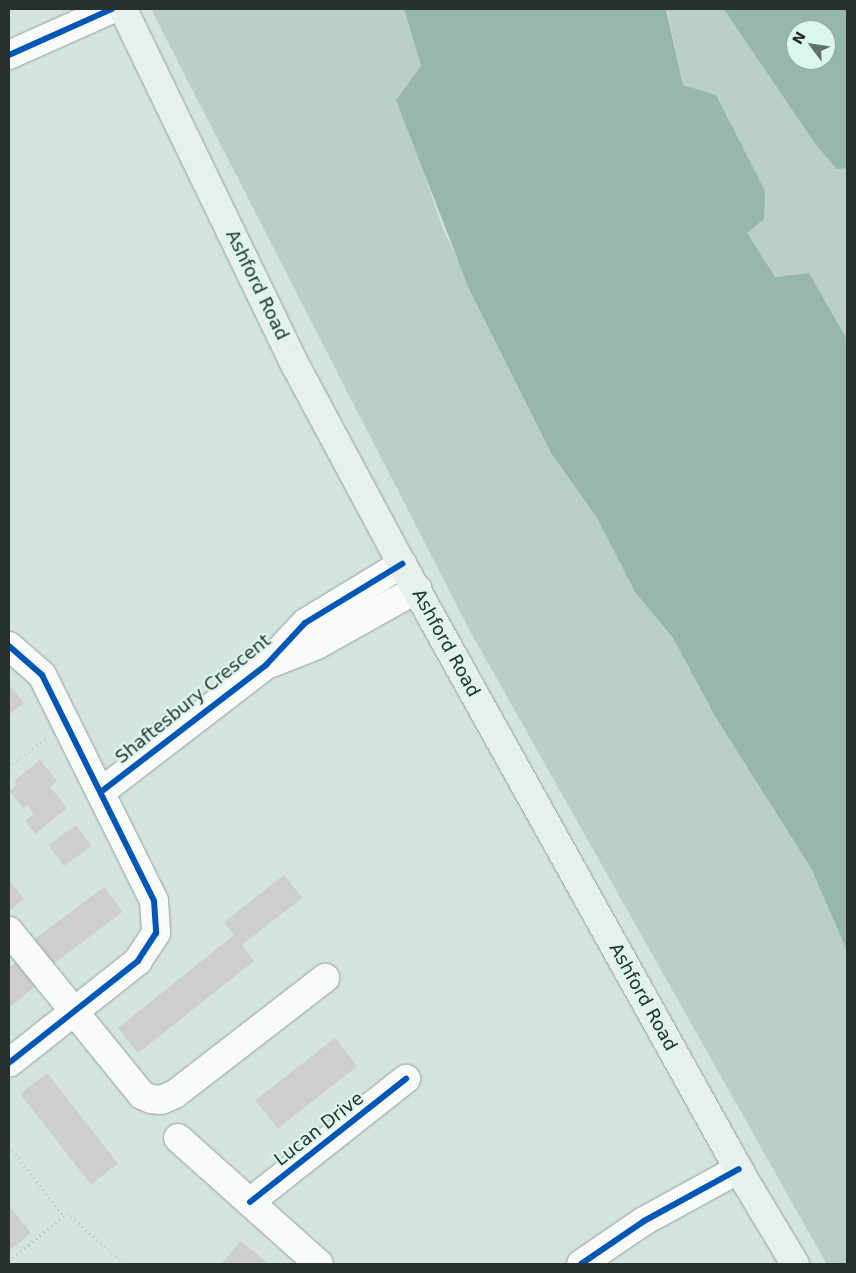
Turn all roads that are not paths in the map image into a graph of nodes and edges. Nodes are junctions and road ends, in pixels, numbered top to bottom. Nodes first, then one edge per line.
1 (112, 9) edge
2 (123, 9) edge
3 (9, 55) edge
4 (402, 564) junction
5 (416, 589) junction
6 (9, 646) edge
7 (266, 665) junction
8 (102, 791) junction
9 (9, 931) edge
10 (325, 978) dead end
11 (73, 1012) junction
12 (9, 1063) edge
13 (406, 1079) dead end
14 (178, 1138) dead end
15 (738, 1169) junction
16 (250, 1202) junction
17 (319, 1264) edge
18 (581, 1264) edge
19 (795, 1264) edge

1 - 3 street
2 - 4 main road, Ashford Road
4 - 5 main road, Ashford Road
4 - 7 street, Shaftesbury Crescent
5 - 7 street, Shaftesbury Crescent
5 - 15 main road, Ashford Road
6 - 8 street, Shaftesbury Crescent
7 - 8 street, Shaftesbury Crescent
8 - 11 street, Shaftesbury Crescent
9 - 11 street
10 - 11 street
11 - 12 street, Shaftesbury Crescent
13 - 16 street, Lucan Drive
14 - 16 street
15 - 18 street
15 - 19 main road, Ashford Road
16 - 17 street

